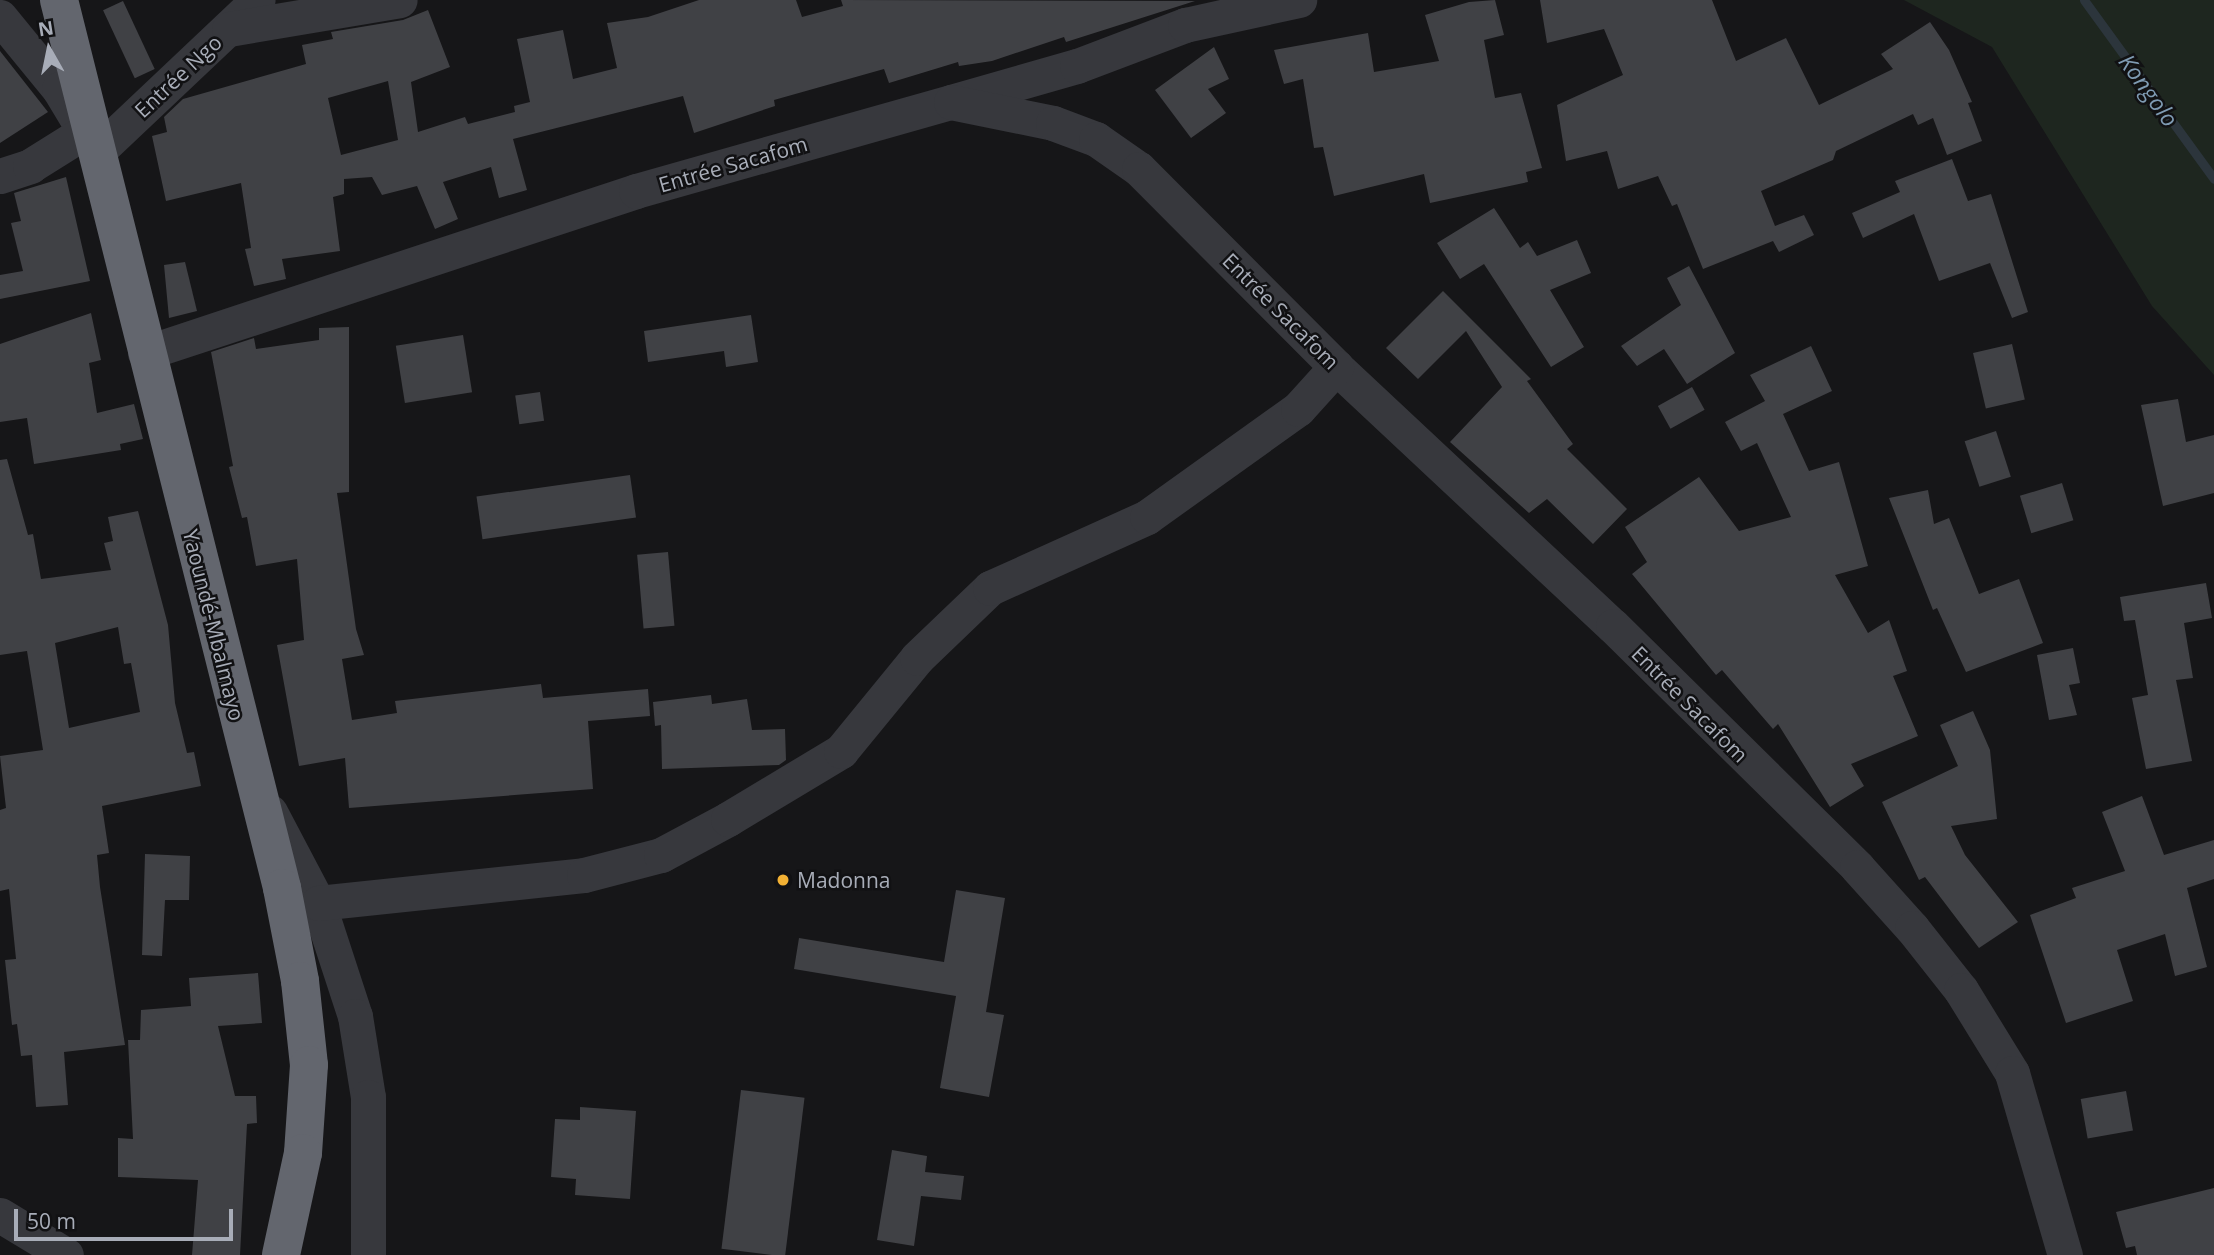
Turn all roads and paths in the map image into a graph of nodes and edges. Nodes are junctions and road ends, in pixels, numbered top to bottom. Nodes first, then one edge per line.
1 (60, 0) edge
2 (258, 0) edge
3 (400, 0) edge
4 (1298, 0) edge
5 (0, 17) edge
6 (229, 29) junction
7 (951, 102) junction
8 (92, 142) junction
9 (0, 176) edge
10 (145, 352) junction
11 (1336, 367) junction
12 (250, 777) junction
13 (317, 903) junction
14 (0, 1215) edge
15 (66, 1255) edge
16 (281, 1255) edge
17 (368, 1255) edge
18 (2065, 1255) edge

1 - 8 highway, Yaoundé-Mbalmayo
2 - 6 street, Entrée Ngo
3 - 6 street
4 - 7 street
5 - 8 street
6 - 8 street, Entrée Ngo
7 - 10 street, Entrée Sacafom
7 - 11 street, Entrée Sacafom
8 - 9 street, Entrée Ngo
8 - 10 highway, Yaoundé-Mbalmayo
10 - 12 highway, Yaoundé-Mbalmayo
11 - 13 street
11 - 18 street, Entrée Sacafom
12 - 13 street
12 - 16 highway, Yaoundé-Mbalmayo
13 - 17 street
14 - 15 street

